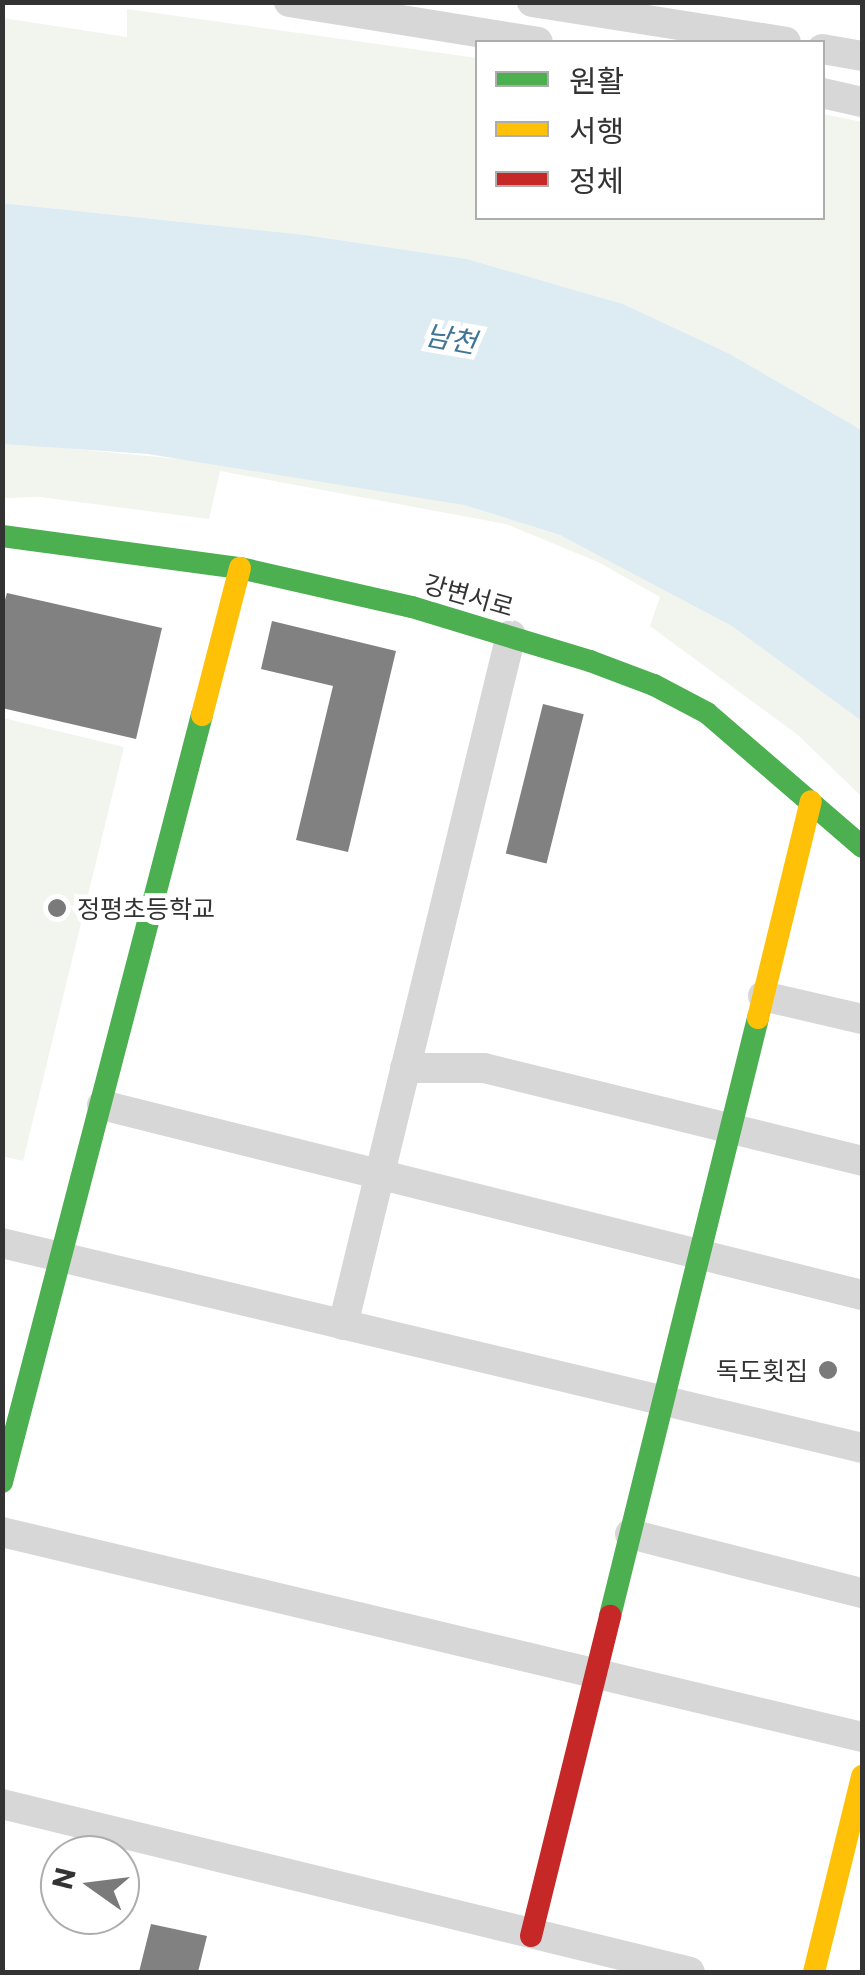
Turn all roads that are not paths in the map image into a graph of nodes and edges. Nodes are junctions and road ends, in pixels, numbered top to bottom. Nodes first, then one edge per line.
1 (289, 2) edge
2 (423, 2) edge
3 (532, 2) edge
4 (388, 18) junction
5 (526, 40) edge
6 (773, 40) edge
7 (825, 50) edge
8 (862, 56) edge
9 (825, 94) edge
10 (862, 102) edge
11 (2, 536) edge
12 (240, 568) junction
13 (511, 635) junction
14 (811, 801) junction
15 (862, 847) edge
16 (763, 996) junction
17 (862, 1019) edge
18 (405, 1068) junction
19 (102, 1105) junction
20 (730, 1129) junction
21 (862, 1161) edge
22 (379, 1174) junction
23 (2, 1243) edge
24 (699, 1254) junction
25 (60, 1258) junction
26 (862, 1295) edge
27 (342, 1325) junction
28 (663, 1401) junction
29 (862, 1448) edge
30 (2, 1482) edge
31 (2, 1532) edge
32 (630, 1534) junction
33 (862, 1593) edge
34 (596, 1674) junction
35 (862, 1737) edge
36 (862, 1776) edge
37 (2, 1804) edge
38 (531, 1936) junction
39 (690, 1972) edge
40 (814, 1972) edge

1 - 4 street
2 - 4 street
3 - 6 street
4 - 5 street
7 - 8 street
9 - 10 street
11 - 12 street, 강변서로
12 - 13 street, 강변서로
12 - 19 street
13 - 14 street, 강변서로
13 - 18 street
14 - 15 street, 강변서로
14 - 16 street
16 - 17 street
16 - 20 street
18 - 20 street
18 - 22 street
19 - 22 street
19 - 25 street
20 - 21 street
20 - 24 street
22 - 24 street
22 - 27 street
23 - 25 street
24 - 26 street
24 - 28 street
25 - 27 street
25 - 30 street
27 - 28 street
28 - 29 street
28 - 32 street
31 - 34 street
32 - 33 street
32 - 34 street
34 - 35 street
34 - 38 street
36 - 40 street
37 - 38 street
38 - 39 street

